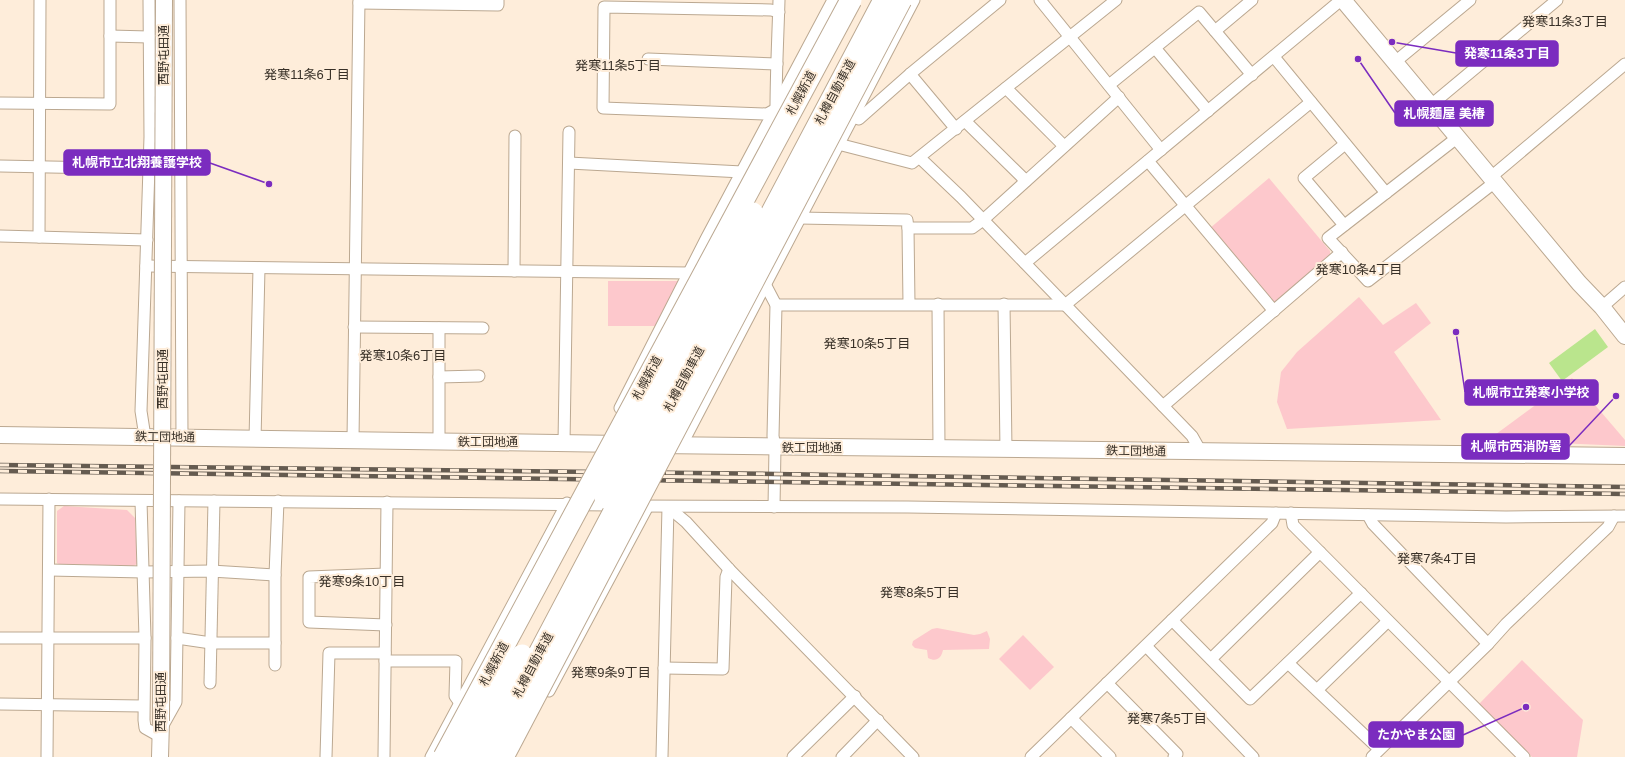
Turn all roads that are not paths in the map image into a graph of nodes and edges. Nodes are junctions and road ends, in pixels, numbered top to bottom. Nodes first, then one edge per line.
1 (40, 0) edge
2 (110, 0) edge
3 (149, 0) edge
4 (164, 0) edge
5 (180, 0) edge
6 (498, 0) edge
7 (779, 0) edge
8 (833, 0) edge
9 (851, 0) edge
10 (864, 0) edge
11 (884, 0) edge
12 (901, 0) edge
13 (914, 0) edge
14 (1000, 0) edge
15 (1040, 0) edge
16 (1116, 0) edge
17 (1252, 0) edge
18 (1470, 0) edge
19 (1557, 0) edge
20 (1345, 1) edge
21 (359, 2) edge
22 (779, 12) junction
23 (1215, 31) junction
24 (110, 36) junction
25 (149, 37) junction
26 (1070, 37) junction
27 (1155, 48) junction
28 (1274, 57) junction
29 (648, 59) dead end
30 (1395, 62) junction
31 (1625, 64) edge
32 (777, 69) junction
33 (910, 74) junction
34 (1252, 75) junction
35 (792, 77) junction
36 (1109, 85) junction
37 (1006, 88) junction
38 (1118, 97) junction
39 (1311, 102) junction
40 (0, 104) edge
41 (40, 104) junction
42 (1430, 105) junction
43 (776, 109) junction
44 (1208, 111) junction
45 (853, 117) junction
46 (961, 125) junction
47 (569, 132) dead end
48 (515, 136) dead end
49 (1458, 138) junction
50 (838, 144) junction
51 (1345, 144) junction
52 (1064, 146) junction
53 (1161, 150) junction
54 (920, 158) junction
55 (1148, 162) junction
56 (569, 163) junction
57 (0, 166) edge
58 (39, 166) junction
59 (149, 169) junction
60 (742, 172) junction
61 (1493, 180) junction
62 (1026, 181) junction
63 (1386, 193) junction
64 (1185, 206) junction
65 (799, 218) junction
66 (983, 220) junction
67 (1344, 225) junction
68 (908, 228) junction
69 (0, 236) edge
70 (39, 237) junction
71 (146, 240) junction
72 (1342, 252) junction
73 (1025, 263) junction
74 (146, 266) junction
75 (182, 267) junction
76 (259, 268) junction
77 (354, 269) junction
78 (514, 271) junction
79 (568, 272) junction
80 (689, 273) junction
81 (764, 284) junction
82 (1625, 287) edge
83 (908, 304) junction
84 (938, 304) junction
85 (1004, 304) junction
86 (1065, 304) junction
87 (776, 305) junction
88 (1602, 308) junction
89 (1274, 311) junction
90 (354, 327) junction
91 (439, 328) junction
92 (483, 328) dead end
93 (1625, 336) edge
94 (479, 376) dead end
95 (439, 377) junction
96 (1163, 406) junction
97 (0, 435) edge
98 (145, 437) junction
99 (182, 437) junction
100 (255, 440) junction
101 (353, 440) junction
102 (439, 442) junction
103 (564, 443) junction
104 (602, 444) junction
105 (681, 446) junction
106 (775, 447) junction
107 (939, 449) junction
108 (1006, 450) junction
109 (1201, 452) junction
110 (1625, 456) edge
111 (0, 498) edge
112 (49, 499) junction
113 (141, 501) junction
114 (179, 501) junction
115 (214, 501) junction
116 (278, 501) junction
117 (387, 502) junction
118 (567, 503) junction
119 (648, 506) junction
120 (668, 507) junction
121 (774, 507) junction
122 (1276, 513) junction
123 (1291, 513) junction
124 (1368, 515) junction
125 (1620, 516) edge
126 (1320, 552) junction
127 (729, 569) junction
128 (49, 570) junction
129 (178, 571) junction
130 (211, 571) junction
131 (144, 572) junction
132 (386, 574) junction
133 (275, 575) junction
134 (1361, 593) junction
135 (1172, 620) junction
136 (1388, 620) junction
137 (386, 625) junction
138 (0, 638) edge
139 (48, 638) junction
140 (145, 638) junction
141 (177, 638) junction
142 (211, 643) junction
143 (275, 643) junction
144 (1488, 644) junction
145 (1146, 646) junction
146 (385, 657) junction
147 (1211, 659) junction
148 (1288, 662) junction
149 (275, 665) dead end
150 (664, 668) junction
151 (1450, 682) junction
152 (210, 683) dead end
153 (1108, 683) junction
154 (1317, 690) junction
155 (855, 696) junction
156 (460, 703) junction
157 (0, 704) edge
158 (47, 705) junction
159 (143, 706) junction
160 (1072, 718) junction
161 (878, 720) junction
162 (161, 729) junction
163 (1376, 753) edge
164 (47, 757) edge
165 (160, 757) edge
166 (326, 757) edge
167 (384, 757) edge
168 (431, 757) edge
169 (444, 757) edge
170 (465, 757) edge
171 (482, 757) edge
172 (503, 757) edge
173 (514, 757) edge
174 (662, 757) edge
175 (793, 757) edge
176 (842, 757) edge
177 (913, 757) edge
178 (1031, 757) edge
179 (1110, 757) edge
180 (1174, 757) edge
181 (1254, 757) edge
182 (1524, 757) edge

1 - 41 street
2 - 24 street
3 - 25 street
4 - 162 street, 西野屯田通, bridge
5 - 75 street
6 - 21 street
7 - 22 street
8 - 35 street
9 - 169 highway, 札幌新道, bridge
10 - 170 highway, 札樽自動車道, bridge
11 - 171 highway, 札樽自動車道, bridge
12 - 172 highway, bridge
13 - 45 street
14 - 33 street
15 - 26 street
16 - 26 street
17 - 23 street
18 - 30 street
19 - 42 street
20 - 28 street
20 - 30 street
21 - 77 street
22 - 32 street
22 - 43 street
23 - 27 street
23 - 34 street
24 - 25 street
24 - 41 street
25 - 59 street
26 - 36 street
26 - 37 street
27 - 36 street
27 - 44 street
28 - 34 street
28 - 39 street
29 - 32 street
30 - 42 street
31 - 61 street
32 - 35 street
32 - 43 street
33 - 45 street
33 - 46 street
34 - 44 street
35 - 43 street
36 - 38 street
37 - 46 street
37 - 52 street
38 - 52 street
38 - 53 street
39 - 51 street
39 - 64 street
40 - 41 street
41 - 58 street
42 - 49 street
43 - 60 street
44 - 53 street
45 - 50 street
46 - 54 street
46 - 62 street
47 - 56 street
48 - 78 street
49 - 61 street
49 - 63 street
50 - 54 street
50 - 65 street
51 - 63 street
51 - 67 street
52 - 62 street
53 - 55 street
54 - 66 street
55 - 64 street
55 - 73 street
56 - 60 street
56 - 79 street
57 - 58 street
58 - 59 street
58 - 70 street
59 - 71 street
60 - 80 street
61 - 72 street
61 - 88 street
62 - 66 street
63 - 67 street
64 - 86 street
64 - 89 street
65 - 68 street
65 - 81 street
66 - 68 street
66 - 73 street
67 - 72 street
68 - 83 street
69 - 70 street
70 - 71 street
71 - 74 street
72 - 89 street
73 - 86 street
74 - 75 street
74 - 98 street
75 - 76 street
75 - 99 street
76 - 77 street
76 - 100 street
77 - 78 street
77 - 90 street
78 - 79 street
79 - 80 street
79 - 103 street
80 - 104 street
81 - 87 street
81 - 105 street
82 - 88 street
83 - 84 street
83 - 87 street
84 - 85 street
84 - 107 street
85 - 86 street
85 - 108 street
86 - 96 street
87 - 106 street
88 - 93 street
89 - 96 street
90 - 91 street
90 - 101 street
91 - 92 street
91 - 95 street
94 - 95 street
95 - 102 street
96 - 109 street
97 - 98 street, 鉄工団地通
98 - 99 street, 鉄工団地通
99 - 100 street, 鉄工団地通
100 - 101 street, 鉄工団地通
101 - 102 street, 鉄工団地通
102 - 103 street, 鉄工団地通
103 - 104 street, 鉄工団地通
104 - 105 street, 鉄工団地通
105 - 106 street, 鉄工団地通
106 - 107 street, 鉄工団地通
106 - 121 street
107 - 108 street, 鉄工団地通
108 - 109 street, 鉄工団地通
109 - 110 street, 鉄工団地通
111 - 112 street
112 - 113 street
112 - 128 street
113 - 114 street
113 - 131 street
114 - 115 street
114 - 129 street
115 - 116 street
115 - 130 street
116 - 117 street
116 - 133 street
117 - 118 street
117 - 132 street
118 - 119 street
118 - 156 street
119 - 120 street
119 - 173 street
120 - 121 street
120 - 127 street
120 - 150 street
121 - 122 street
122 - 123 street
122 - 135 street
123 - 124 street
123 - 126 street
124 - 125 street
124 - 144 street
125 - 144 street
126 - 134 street
126 - 147 street
127 - 150 street
127 - 155 street
128 - 131 street
128 - 139 street
129 - 130 street
129 - 131 street
129 - 141 street
130 - 133 street
130 - 142 street
131 - 140 street
132 - 137 street
132 - 137 street
133 - 143 street
134 - 136 street
134 - 148 street
135 - 145 street
135 - 147 street
136 - 151 street
136 - 154 street
137 - 146 street
138 - 139 street
139 - 140 street
139 - 158 street
140 - 159 street
141 - 142 street
141 - 162 street
142 - 143 street
142 - 152 street
143 - 149 street
144 - 151 street
145 - 153 street
145 - 181 street
146 - 156 street
146 - 166 street
146 - 167 street
147 - 148 street
148 - 154 street
150 - 174 street
151 - 163 street
151 - 182 street
153 - 160 street
153 - 180 street
154 - 163 street
155 - 161 street
155 - 175 street
156 - 168 street
157 - 158 street
158 - 159 street
158 - 164 street
159 - 162 street
160 - 178 street
160 - 179 street
161 - 176 street
161 - 177 street
162 - 165 street, 西野屯田通

